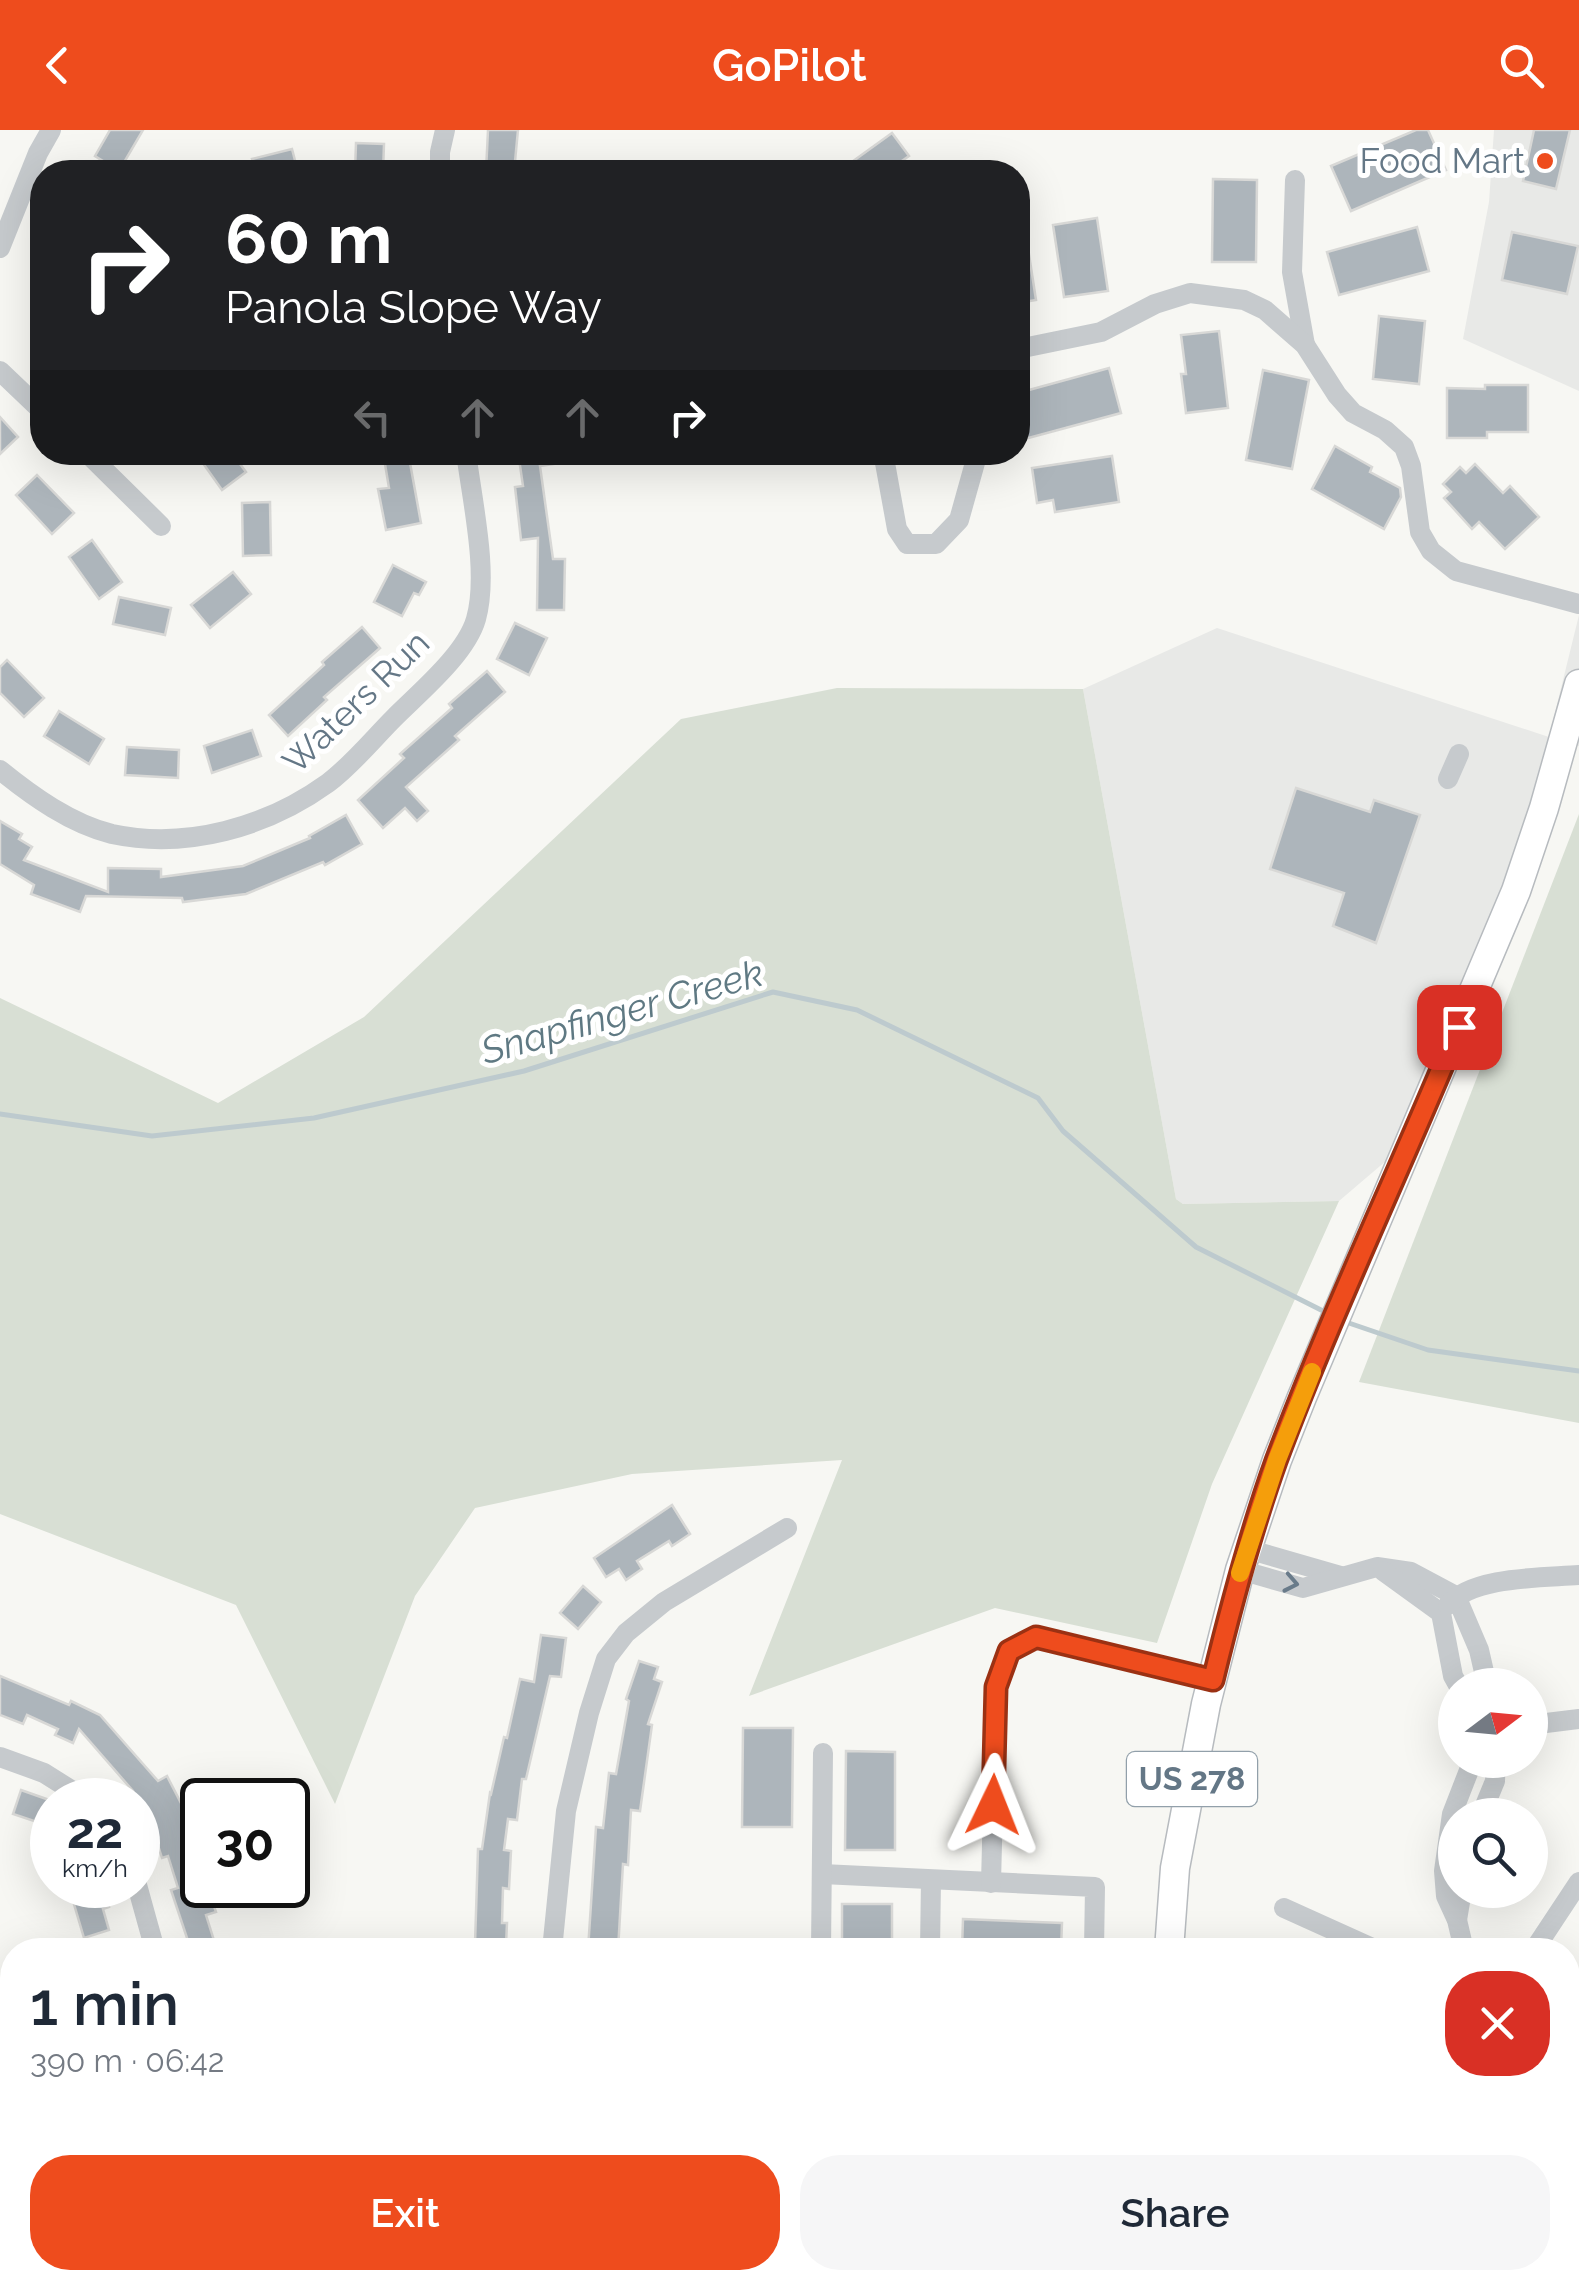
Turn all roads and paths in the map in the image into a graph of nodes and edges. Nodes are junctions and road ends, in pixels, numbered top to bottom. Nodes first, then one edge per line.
1 (51, 130) edge
2 (446, 130) edge
3 (35, 160) edge
4 (440, 160) edge
5 (30, 173) edge
6 (1294, 180) dead end
7 (0, 248) edge
8 (1305, 345) junction
9 (1030, 347) edge
10 (0, 371) edge
11 (30, 399) edge
12 (99, 465) edge
13 (468, 465) edge
14 (886, 465) edge
15 (974, 465) edge
16 (161, 526) dead end
17 (1579, 604) edge
18 (1579, 684) edge
19 (1459, 754) dead end
20 (0, 770) edge
21 (1448, 779) dead end
22 (786, 1528) dead end
23 (1244, 1560) junction
24 (1377, 1567) junction
25 (1579, 1575) edge
26 (1456, 1596) junction
27 (1442, 1613) junction
28 (1452, 1668) edge
29 (1483, 1668) edge
30 (1213, 1680) junction
31 (1579, 1719) edge
32 (1548, 1723) edge
33 (823, 1753) dead end
34 (0, 1757) edge
35 (52, 1778) edge
36 (1466, 1778) edge
37 (822, 1874) junction
38 (931, 1880) junction
39 (1579, 1882) edge
40 (991, 1883) junction
41 (143, 1908) edge
42 (1284, 1908) dead end
43 (1459, 1908) edge
44 (1457, 1920) junction
45 (152, 1938) edge
46 (553, 1938) edge
47 (821, 1938) edge
48 (930, 1938) edge
49 (1094, 1938) edge
50 (1170, 1938) edge
51 (1347, 1938) edge
52 (1461, 1938) edge
53 (1542, 1938) edge

1 - 3 street
2 - 4 street
5 - 7 street
6 - 8 street
8 - 9 street
8 - 17 street
10 - 11 street
12 - 16 street
13 - 20 street, Waters Run
14 - 15 street
18 - 23 main road, US 278
19 - 21 street
22 - 46 street
23 - 24 street
23 - 30 main road, US 278
24 - 26 street
24 - 27 street
25 - 26 street
26 - 27 street
26 - 29 street
27 - 28 street
30 - 40 street
30 - 50 main road, US 278
31 - 32 street
33 - 37 street
34 - 35 street
36 - 44 street
37 - 38 street
37 - 47 street
38 - 40 street
38 - 48 street
39 - 53 street
40 - 49 street
41 - 45 street
42 - 51 street
43 - 44 street
44 - 52 street

